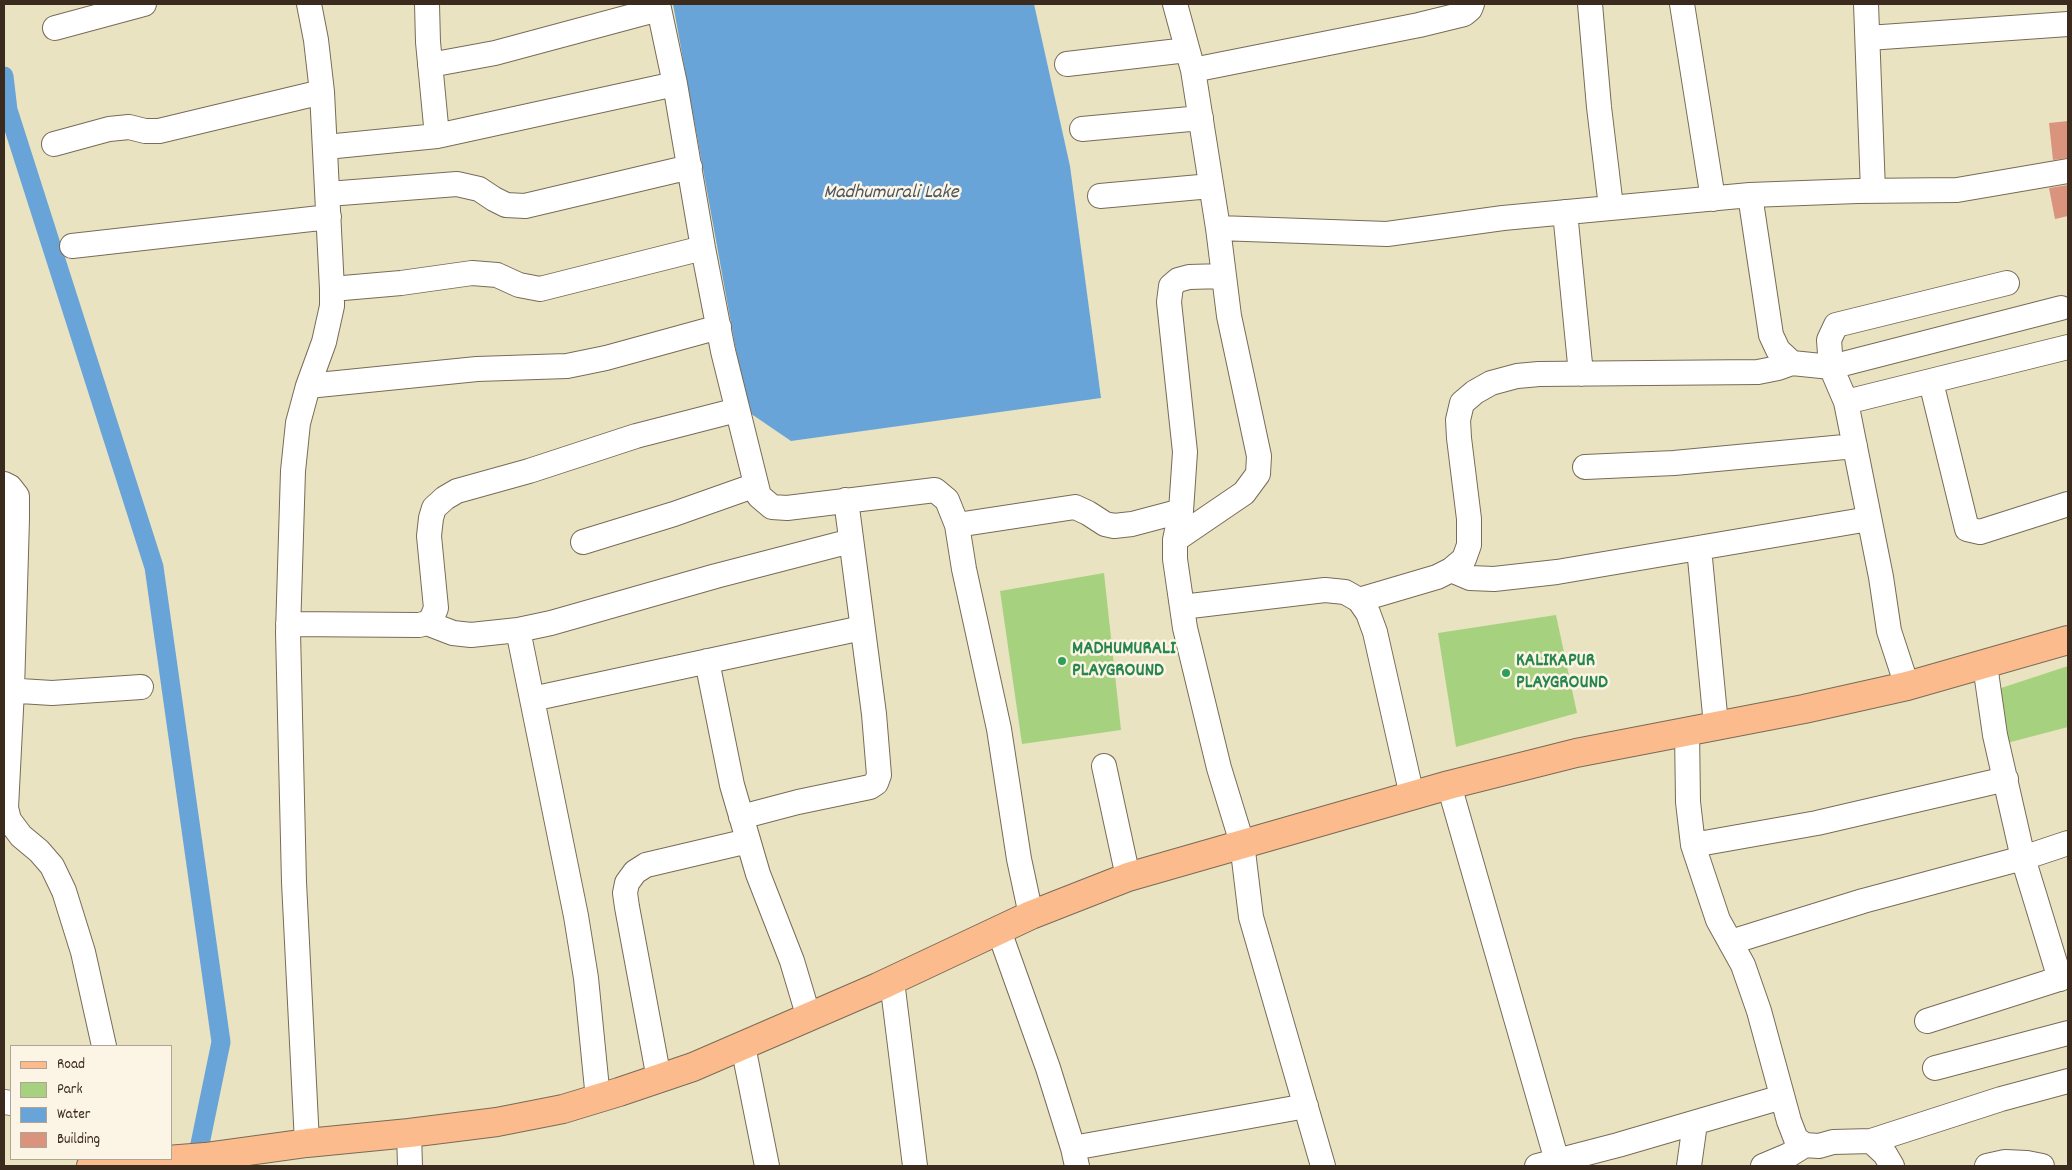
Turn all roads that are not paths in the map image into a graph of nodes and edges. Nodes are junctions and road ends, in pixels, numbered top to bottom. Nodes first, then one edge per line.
1 (144, 4) edge
2 (309, 4) edge
3 (426, 4) edge
4 (1176, 4) edge
5 (1472, 4) edge
6 (1590, 4) edge
7 (1682, 4) edge
8 (1866, 4) edge
9 (659, 6) edge
10 (2068, 24) edge
11 (55, 28) dead end
12 (1868, 38) junction
13 (1190, 60) junction
14 (1067, 64) dead end
15 (430, 65) junction
16 (676, 84) junction
17 (322, 92) junction
18 (1200, 118) junction
19 (1082, 129) dead end
20 (437, 136) junction
21 (54, 144) dead end
22 (326, 147) junction
23 (690, 167) junction
24 (2068, 171) edge
25 (1211, 186) junction
26 (1873, 191) junction
27 (1750, 195) junction
28 (1100, 196) dead end
29 (1713, 199) junction
30 (328, 206) junction
31 (1611, 207) junction
32 (1565, 212) junction
33 (1218, 228) junction
34 (72, 246) dead end
35 (703, 248) junction
36 (1223, 276) junction
37 (2008, 283) dead end
38 (332, 289) junction
39 (1967, 293) junction
40 (2061, 308) dead end
41 (719, 327) junction
42 (1974, 330) junction
43 (2068, 346) edge
44 (1792, 363) junction
45 (1831, 366) junction
46 (1582, 374) junction
47 (1931, 382) junction
48 (308, 386) junction
49 (1846, 402) junction
50 (736, 410) junction
51 (1855, 446) junction
52 (1585, 467) dead end
53 (4, 484) edge
54 (756, 485) junction
55 (846, 500) junction
56 (2068, 504) edge
57 (1181, 511) junction
58 (1869, 519) junction
59 (957, 525) junction
60 (1174, 540) junction
61 (851, 541) junction
62 (583, 542) dead end
63 (1699, 548) junction
64 (1451, 570) junction
65 (1359, 600) junction
66 (1182, 608) junction
67 (427, 623) junction
68 (288, 624) junction
69 (862, 628) junction
70 (518, 630) junction
71 (2068, 640) edge
72 (707, 661) junction
73 (1985, 665) junction
74 (1907, 686) junction
75 (141, 687) dead end
76 (8, 690) edge
77 (532, 699) junction
78 (1716, 725) junction
79 (1687, 730) junction
80 (1104, 766) dead end
81 (2006, 779) junction
82 (1449, 785) junction
83 (5, 796) edge
84 (1412, 796) junction
85 (741, 817) junction
86 (13, 838) edge
87 (748, 841) junction
88 (1242, 843) junction
89 (2068, 844) edge
90 (1693, 845) junction
91 (2023, 858) junction
92 (1128, 877) junction
93 (1031, 915) junction
94 (999, 931) junction
95 (1731, 942) junction
96 (2064, 978) edge
97 (892, 981) junction
98 (809, 1018) junction
99 (1927, 1021) dead end
100 (2068, 1033) edge
101 (104, 1045) edge
102 (743, 1046) junction
103 (1935, 1068) dead end
104 (659, 1079) junction
105 (2068, 1081) edge
106 (1782, 1097) junction
107 (598, 1099) junction
108 (1306, 1106) junction
109 (1695, 1123) junction
110 (409, 1133) junction
111 (1871, 1141) junction
112 (307, 1143) junction
113 (1805, 1145) junction
114 (1075, 1157) edge
115 (172, 1159) edge
116 (155, 1160) edge
117 (105, 1163) edge
118 (1547, 1164) edge
119 (410, 1166) edge
120 (767, 1166) edge
121 (915, 1166) edge
122 (1323, 1166) edge
123 (1689, 1166) edge
124 (1763, 1166) edge
125 (1892, 1166) edge
126 (1987, 1166) edge
127 (2042, 1166) edge

1 - 11 street
2 - 17 street
3 - 15 street
4 - 13 street
5 - 13 street
6 - 31 street
7 - 29 street
8 - 12 street
9 - 15 street
9 - 16 street
10 - 12 street
12 - 26 street
13 - 14 street
13 - 18 street
15 - 20 street
16 - 20 street
16 - 23 street
17 - 21 street
17 - 22 street
18 - 19 street
18 - 25 street
20 - 22 street
22 - 30 street
23 - 30 street
23 - 35 street
24 - 26 street
25 - 28 street
25 - 33 street
26 - 27 street
27 - 29 street
27 - 44 street
29 - 31 street
30 - 34 street
30 - 38 street
31 - 32 street
32 - 33 street
32 - 46 street
33 - 36 street
35 - 38 street
35 - 41 street
36 - 57 street
36 - 60 street
37 - 39 street
38 - 48 street
39 - 42 street
39 - 45 street
40 - 42 street
41 - 48 street
41 - 50 street
42 - 45 street
43 - 47 street
44 - 45 street
44 - 46 street
45 - 49 street
46 - 64 street
47 - 49 street
47 - 56 street
48 - 68 street
49 - 51 street
50 - 54 street
50 - 67 street
51 - 52 street
51 - 58 street
53 - 76 street
54 - 55 street
54 - 62 street
55 - 59 street
55 - 61 street
57 - 59 street
57 - 60 street
58 - 63 street
58 - 74 street
59 - 93 street
60 - 66 street
61 - 69 street
61 - 70 street
63 - 64 street
63 - 78 street
64 - 65 street
65 - 66 street
65 - 84 street
66 - 88 street
67 - 68 street
67 - 70 street
68 - 112 street
69 - 72 street
69 - 85 street
70 - 77 street
71 - 73 main road
72 - 77 street
72 - 85 street
73 - 74 main road
73 - 81 street
74 - 78 main road
75 - 76 street
76 - 83 street
77 - 107 street
78 - 79 main road
79 - 82 main road
79 - 90 street
80 - 92 street
81 - 90 street
81 - 91 street
82 - 84 main road
82 - 118 street
83 - 86 street
84 - 88 main road
85 - 87 street
86 - 101 street
87 - 98 street
87 - 104 street
88 - 92 main road
88 - 108 street
89 - 91 street
90 - 95 street
91 - 95 street
91 - 96 street
92 - 93 main road
93 - 94 main road
94 - 97 main road
94 - 114 street
95 - 106 street
96 - 99 street
97 - 98 main road
97 - 121 street
98 - 102 main road
100 - 103 street
102 - 104 main road
102 - 120 street
104 - 107 main road
105 - 111 street
106 - 109 street
106 - 113 street
107 - 110 main road
108 - 114 street
108 - 122 street
109 - 118 street
109 - 123 street
110 - 112 main road
110 - 119 street
111 - 113 street
111 - 125 street
112 - 115 main road
113 - 124 street
116 - 117 main road
126 - 127 street

